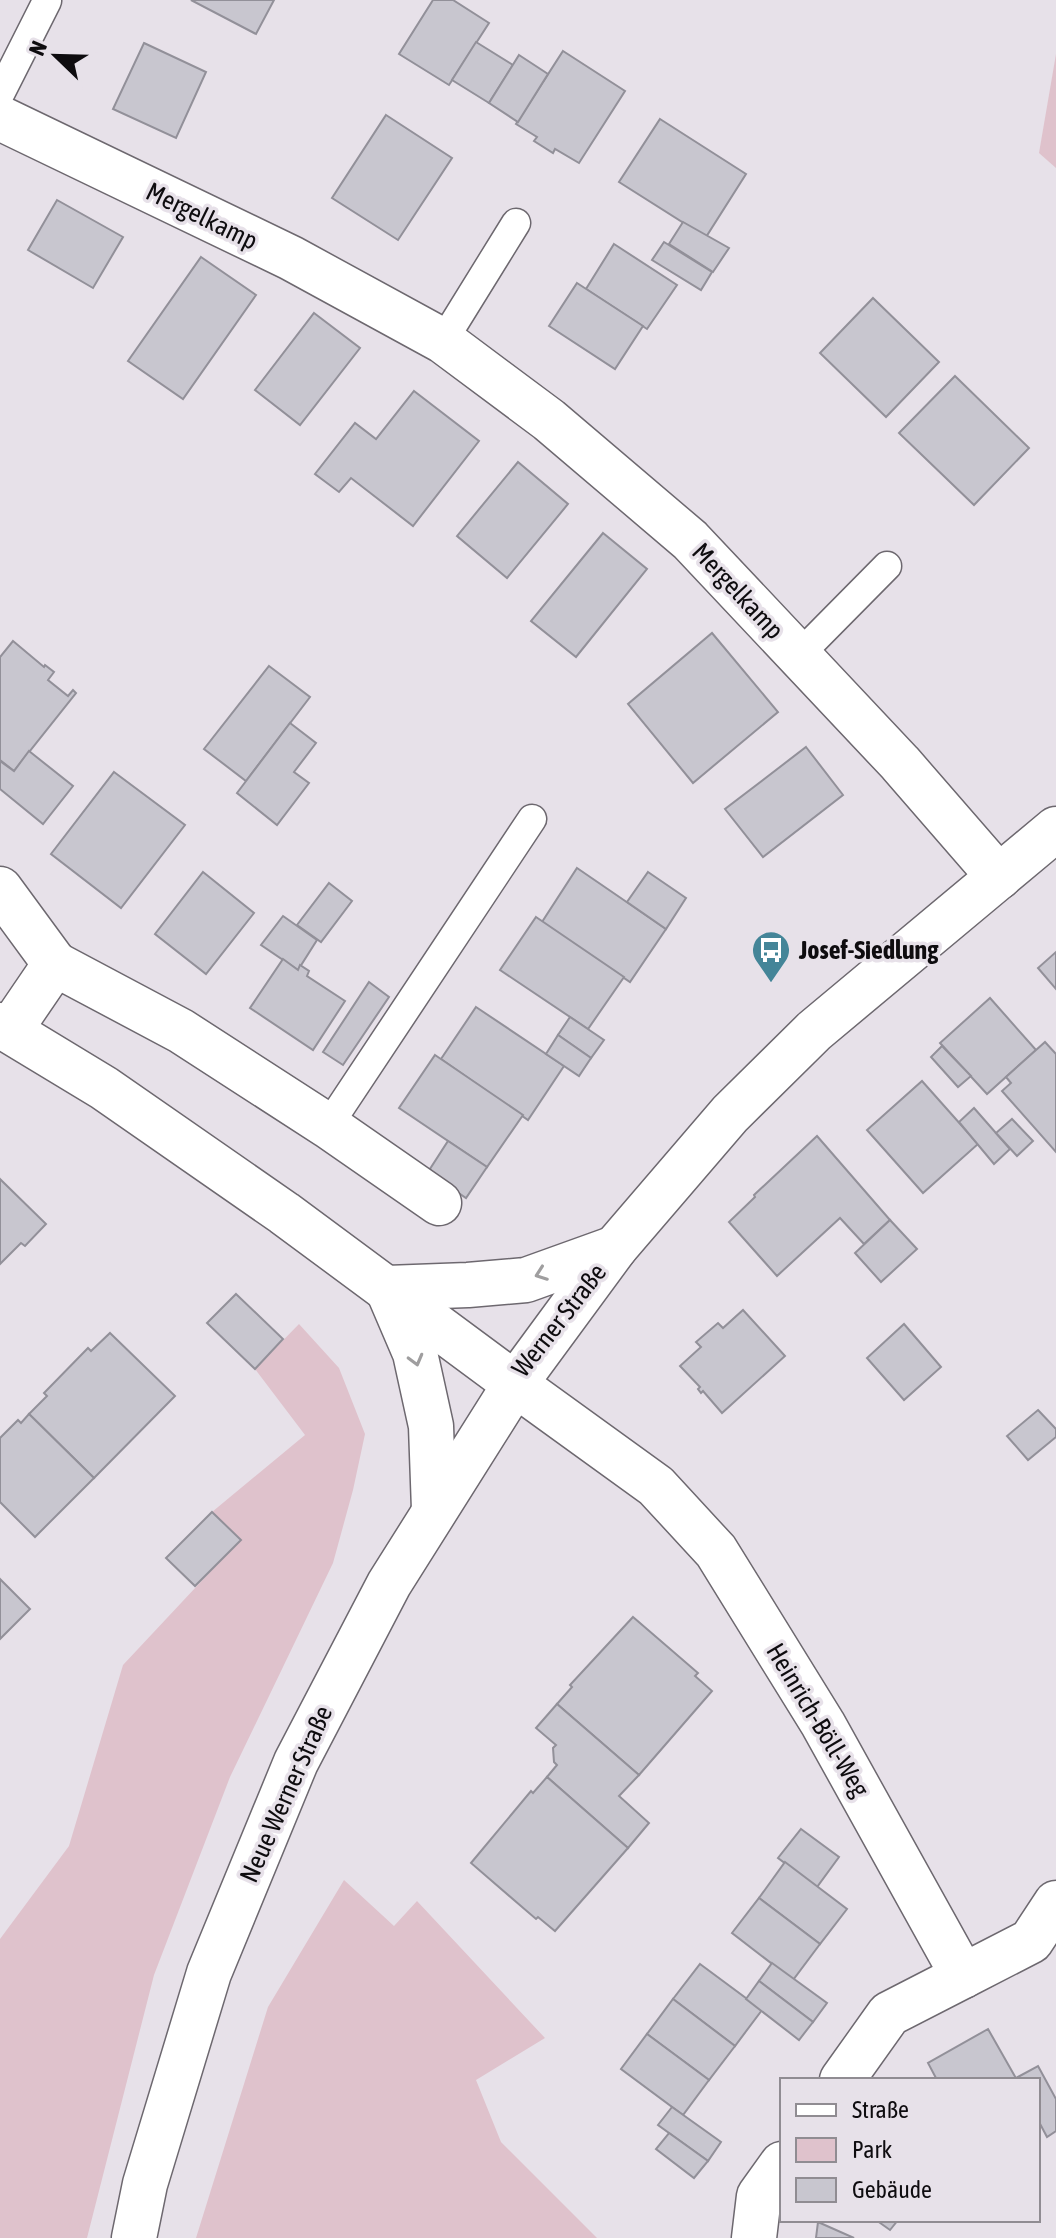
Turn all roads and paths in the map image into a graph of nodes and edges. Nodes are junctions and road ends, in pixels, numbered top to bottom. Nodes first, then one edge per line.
1 (47, 1) edge
2 (0, 94) edge
3 (0, 118) edge
4 (516, 223) dead end
5 (443, 341) junction
6 (887, 566) dead end
7 (799, 655) junction
8 (532, 819) dead end
9 (1056, 829) edge
10 (999, 877) junction
11 (0, 889) edge
12 (55, 964) junction
13 (5, 1028) edge
14 (328, 1126) junction
15 (439, 1203) dead end
16 (615, 1248) junction
17 (387, 1288) junction
18 (515, 1384) junction
19 (434, 1510) junction
20 (1056, 1903) edge
21 (963, 1976) junction
22 (843, 2078) edge
23 (780, 2167) edge
24 (134, 2238) edge
25 (754, 2238) edge

1 - 2 lane
3 - 5 street, Mergelkamp
4 - 5 lane
5 - 7 street, Mergelkamp
6 - 7 lane
7 - 10 street, Mergelkamp
8 - 14 lane
9 - 10 street, Werner Straße
10 - 16 street, Werner Straße
11 - 12 street
12 - 13 street
12 - 14 street
13 - 17 street, Werner Straße
14 - 15 street
16 -> 17 street
16 - 18 street, Werner Straße
17 - 18 street, Werner Straße
17 -> 19 street
18 - 19 street, Neue Werner Straße
18 - 21 street, Heinrich-Böll-Weg
19 - 24 street, Neue Werner Straße
20 - 21 street
21 - 22 street
23 - 25 street

